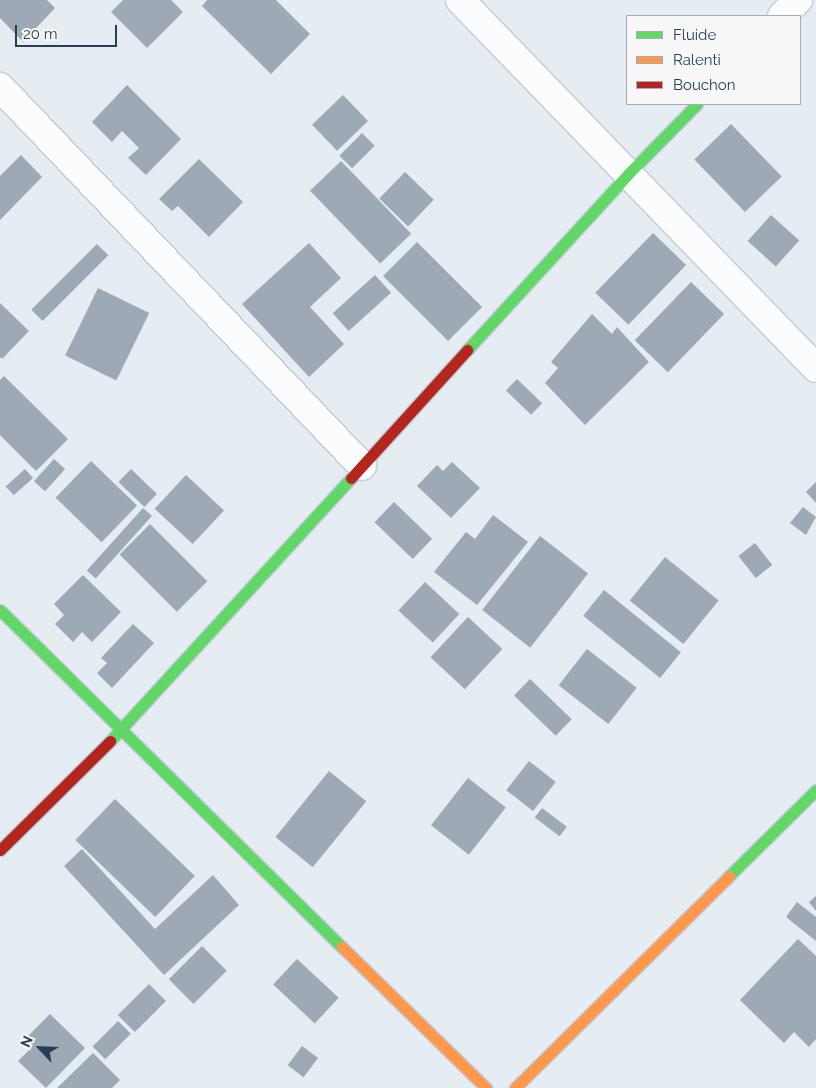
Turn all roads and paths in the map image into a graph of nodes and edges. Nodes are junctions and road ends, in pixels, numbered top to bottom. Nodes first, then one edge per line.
1 (460, 0) edge
2 (798, 0) edge
3 (783, 15) edge
4 (0, 87) edge
5 (696, 105) edge
6 (628, 174) junction
7 (816, 368) edge
8 (362, 466) junction
9 (0, 610) edge
10 (121, 730) junction
11 (816, 790) edge
12 (0, 850) edge
13 (486, 1088) edge
14 (515, 1088) edge

1 - 6 street
2 - 3 street
4 - 8 street
5 - 6 street
6 - 7 street
6 - 8 street
8 - 10 street
9 - 10 street
10 - 12 street
10 - 13 street
11 - 14 street

